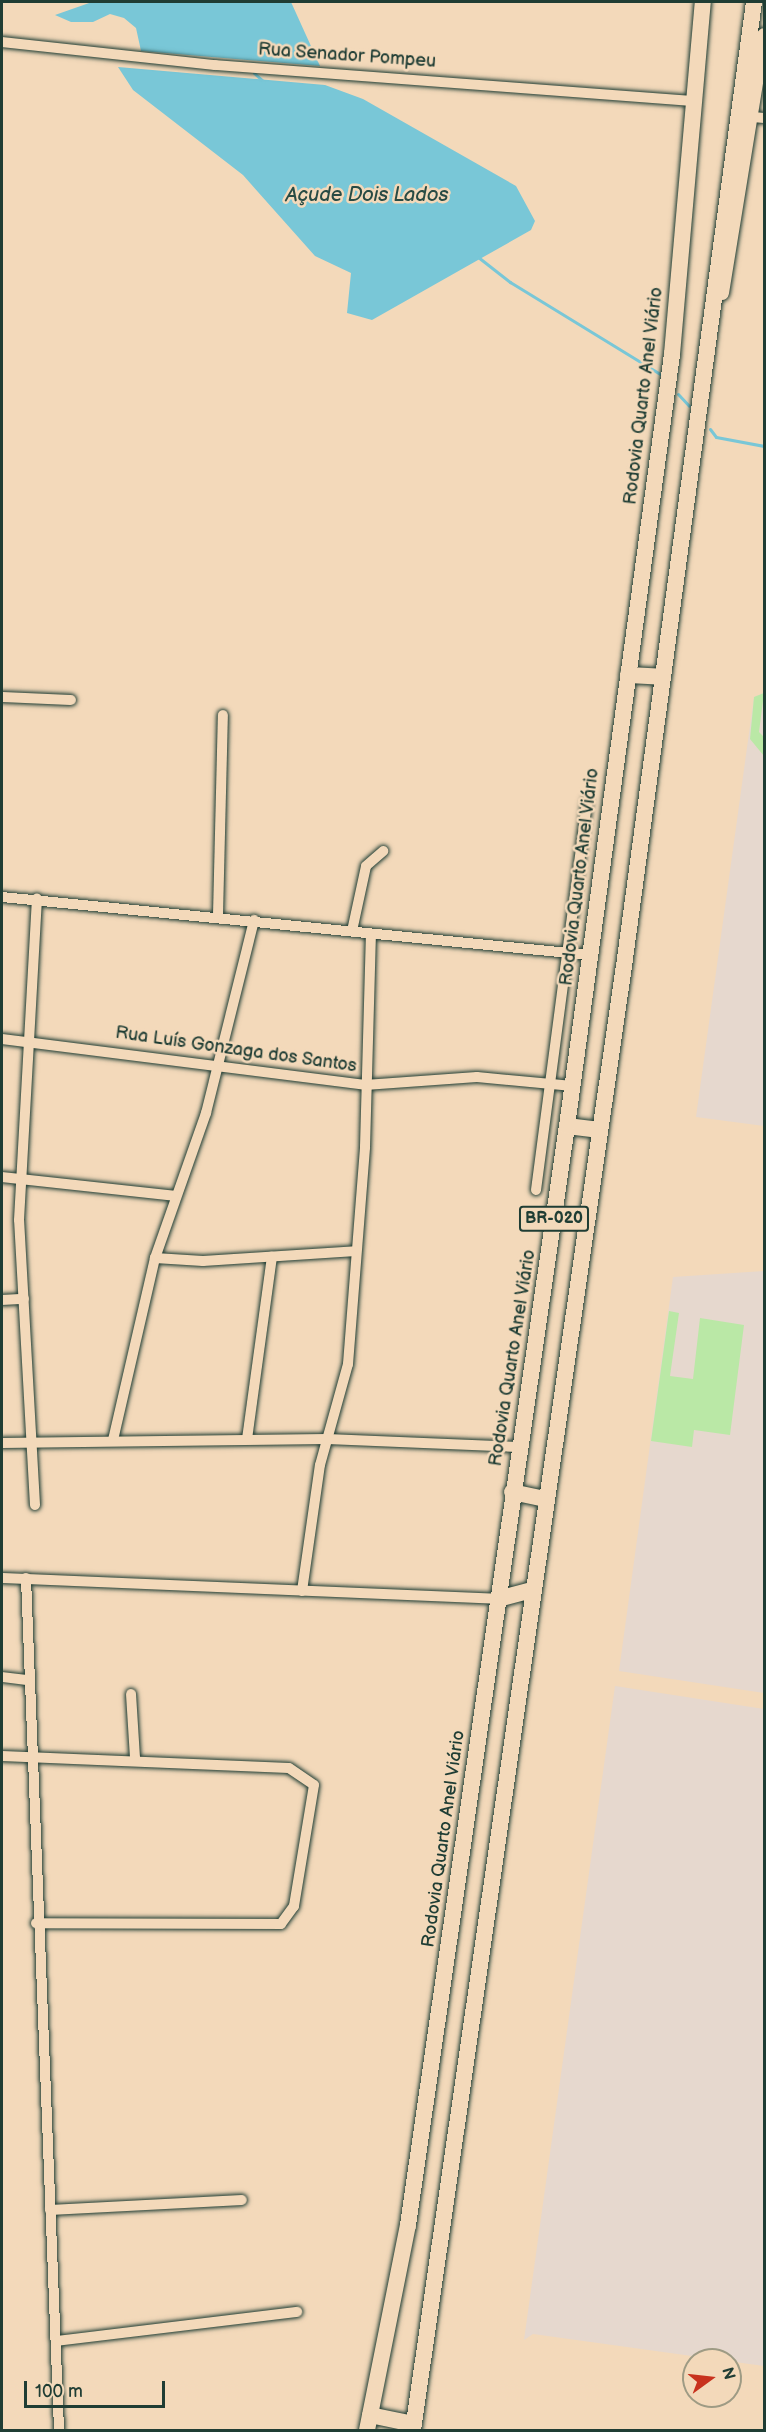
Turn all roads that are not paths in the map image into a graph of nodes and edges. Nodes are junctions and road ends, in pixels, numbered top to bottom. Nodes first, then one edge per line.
1 (703, 2) edge
2 (754, 2) edge
3 (765, 35) edge
4 (2, 42) edge
5 (691, 101) junction
6 (759, 118) edge
7 (696, 431) junction
8 (628, 675) junction
9 (663, 677) junction
10 (2, 697) edge
11 (71, 700) dead end
12 (223, 715) dead end
13 (586, 801) dead end
14 (383, 851) dead end
15 (2, 897) edge
16 (37, 899) junction
17 (218, 915) junction
18 (254, 920) junction
19 (352, 931) junction
20 (371, 935) junction
21 (567, 953) junction
22 (589, 955) junction
23 (2, 1039) edge
24 (25, 1040) junction
25 (220, 1065) junction
26 (550, 1082) junction
27 (365, 1085) junction
28 (573, 1086) junction
29 (567, 1126) junction
30 (600, 1130) junction
31 (2, 1178) edge
32 (20, 1179) junction
33 (536, 1190) dead end
34 (176, 1196) junction
35 (356, 1251) junction
36 (272, 1257) junction
37 (155, 1258) junction
38 (2, 1299) edge
39 (24, 1299) junction
40 (248, 1439) junction
41 (327, 1439) junction
42 (113, 1440) junction
43 (31, 1441) junction
44 (2, 1443) edge
45 (519, 1447) junction
46 (512, 1492) junction
47 (546, 1498) junction
48 (35, 1505) dead end
49 (2, 1578) edge
50 (26, 1578) junction
51 (532, 1590) junction
52 (302, 1591) junction
53 (498, 1599) junction
54 (2, 1677) edge
55 (28, 1680) junction
56 (131, 1694) dead end
57 (29, 1754) junction
58 (2, 1756) edge
59 (135, 1758) junction
60 (36, 1923) junction
61 (242, 2200) dead end
62 (50, 2210) junction
63 (297, 2312) dead end
64 (56, 2341) junction
65 (368, 2423) edge
66 (413, 2427) edge
67 (59, 2430) edge
68 (359, 2430) edge

1 - 5 highway, Rodovia Quarto Anel Viário / BR-020
2 - 7 highway, BR-020
3 - 6 street
4 - 5 street, Rua Senador Pompeu
5 - 8 highway, Rodovia Quarto Anel Viário / BR-020
6 - 7 street
7 - 9 highway, BR-020
8 - 9 highway
8 - 22 highway, Rodovia Quarto Anel Viário / BR-020
9 - 30 highway, BR-020
10 - 11 street
12 - 17 street
13 - 21 street
14 - 19 street
15 - 16 street
16 - 17 street
16 - 24 street
17 - 18 street
18 - 19 street
18 - 25 street
19 - 20 street
20 - 21 street
20 - 27 street
21 - 22 street
21 - 26 street
22 - 28 highway, Rodovia Quarto Anel Viário / BR-020
23 - 24 street, Rua Luís Gonzaga dos Santos
24 - 25 street, Rua Luís Gonzaga dos Santos
24 - 32 street
25 - 27 street, Rua Luís Gonzaga dos Santos
25 - 34 street
26 - 27 street, Rua Luís Gonzaga dos Santos
26 - 28 street, Rua Luís Gonzaga dos Santos
26 - 33 street
27 - 35 street
28 - 29 highway, Rodovia Quarto Anel Viário / BR-020
29 - 30 highway
29 - 45 highway, Rodovia Quarto Anel Viário / BR-020
30 - 47 highway, BR-020
31 - 32 street
32 - 34 street
32 - 39 street
34 - 37 street
35 - 36 street
35 - 41 street
36 - 37 street
36 - 40 street
37 - 42 street
38 - 39 street
39 - 43 street
40 - 41 street
40 - 42 street
41 - 45 street
41 - 52 street
42 - 43 street
43 - 44 street
43 - 48 street
45 - 46 highway, Rodovia Quarto Anel Viário / BR-020
46 - 47 highway
46 - 53 highway, Rodovia Quarto Anel Viário / BR-020
47 - 51 highway, BR-020
49 - 50 street
50 - 52 street
50 - 55 street
51 - 53 highway
51 - 66 highway, BR-020
52 - 53 street
53 - 65 highway, Rodovia Quarto Anel Viário / BR-020
54 - 55 street
55 - 57 street
56 - 59 street
57 - 58 street
57 - 59 street
57 - 60 street
59 - 60 street
60 - 62 street
61 - 62 street
62 - 64 street
63 - 64 street
64 - 67 street
65 - 66 highway
65 - 68 street

